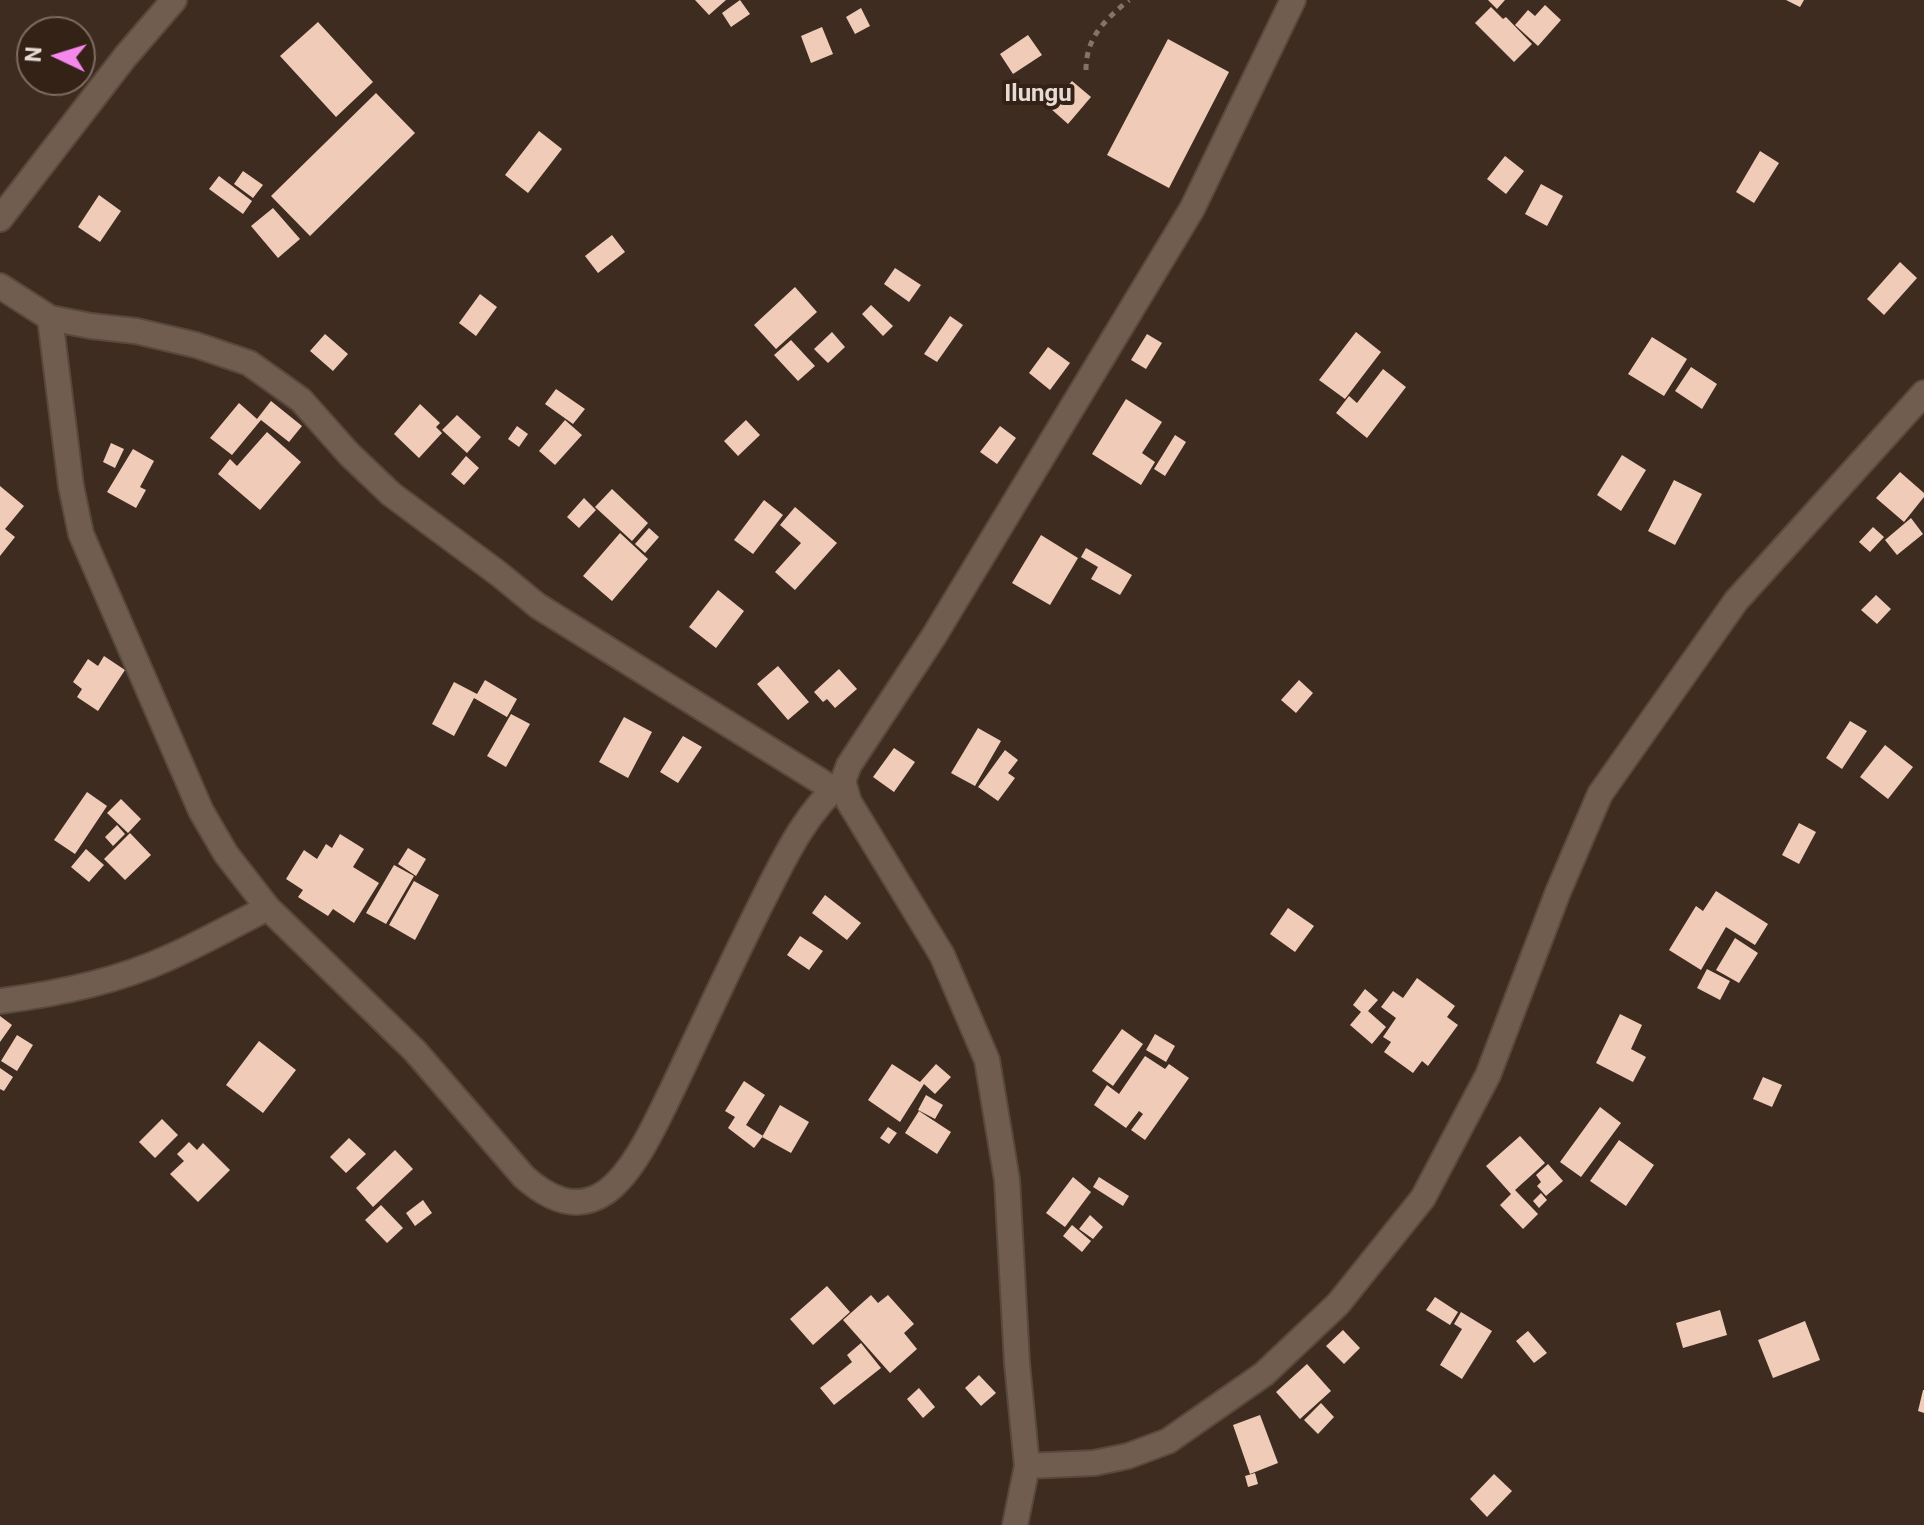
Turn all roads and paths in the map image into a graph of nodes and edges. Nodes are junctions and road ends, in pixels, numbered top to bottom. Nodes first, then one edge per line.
1 (174, 0) edge
2 (1129, 0) edge
3 (1293, 0) edge
4 (1086, 70) dead end
5 (0, 219) edge
6 (0, 286) edge
7 (50, 318) junction
8 (1924, 393) edge
9 (838, 785) junction
10 (268, 908) junction
11 (0, 1001) edge
12 (1027, 1466) junction
13 (1015, 1525) edge

1 - 5 street
2 - 4 path
3 - 9 street
6 - 7 street
7 - 9 street
7 - 10 street
8 - 12 street
9 - 10 street
9 - 12 street
10 - 11 street
12 - 13 street

